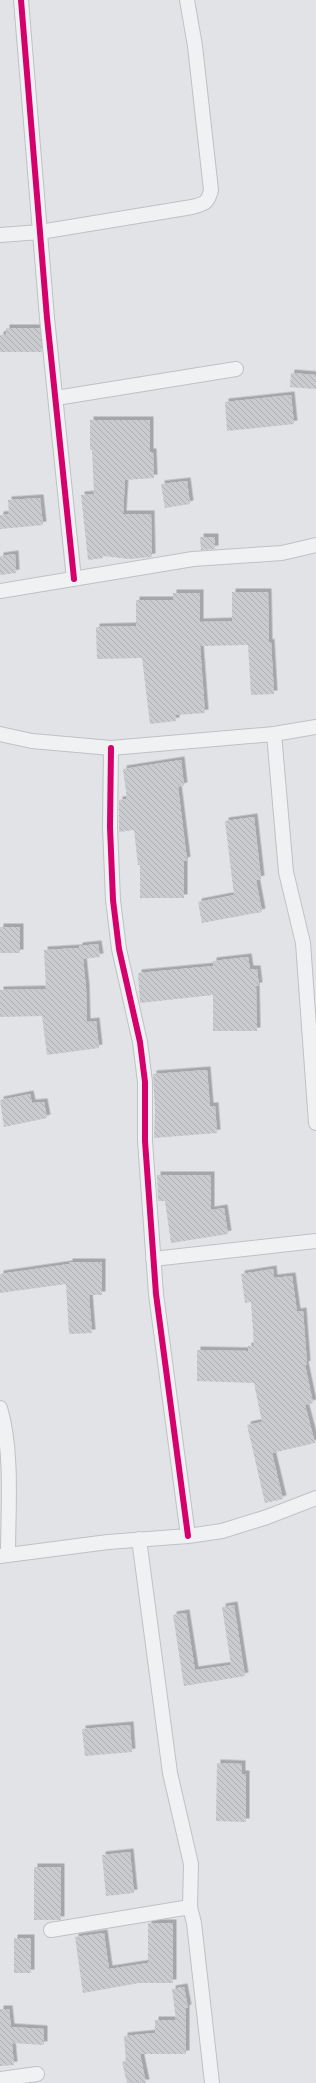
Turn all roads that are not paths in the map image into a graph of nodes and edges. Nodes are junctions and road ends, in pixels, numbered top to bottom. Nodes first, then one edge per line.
1 (21, 0) edge
2 (187, 0) edge
3 (40, 232) junction
4 (0, 235) edge
5 (236, 369) dead end
6 (56, 398) junction
7 (316, 545) edge
8 (74, 579) junction
9 (0, 591) edge
10 (316, 727) edge
11 (0, 734) edge
12 (274, 734) junction
13 (112, 748) junction
14 (316, 1123) edge
15 (316, 1241) edge
16 (153, 1259) junction
17 (0, 1408) edge
18 (316, 1498) edge
19 (188, 1536) junction
20 (139, 1539) junction
21 (4, 1556) edge
22 (190, 1907) junction
23 (52, 1930) dead end
24 (37, 2074) dead end
25 (0, 2079) edge
26 (212, 2083) edge

1 - 3 street
2 - 3 street
3 - 4 street
3 - 6 street
5 - 6 street
6 - 8 street
7 - 8 street
8 - 9 street
10 - 12 street
11 - 13 street
12 - 13 street
12 - 14 street
13 - 16 street
15 - 16 street
16 - 19 street
17 - 21 street
18 - 19 street
19 - 20 street
20 - 21 street
20 - 22 street
22 - 23 street
22 - 26 street
24 - 25 street

